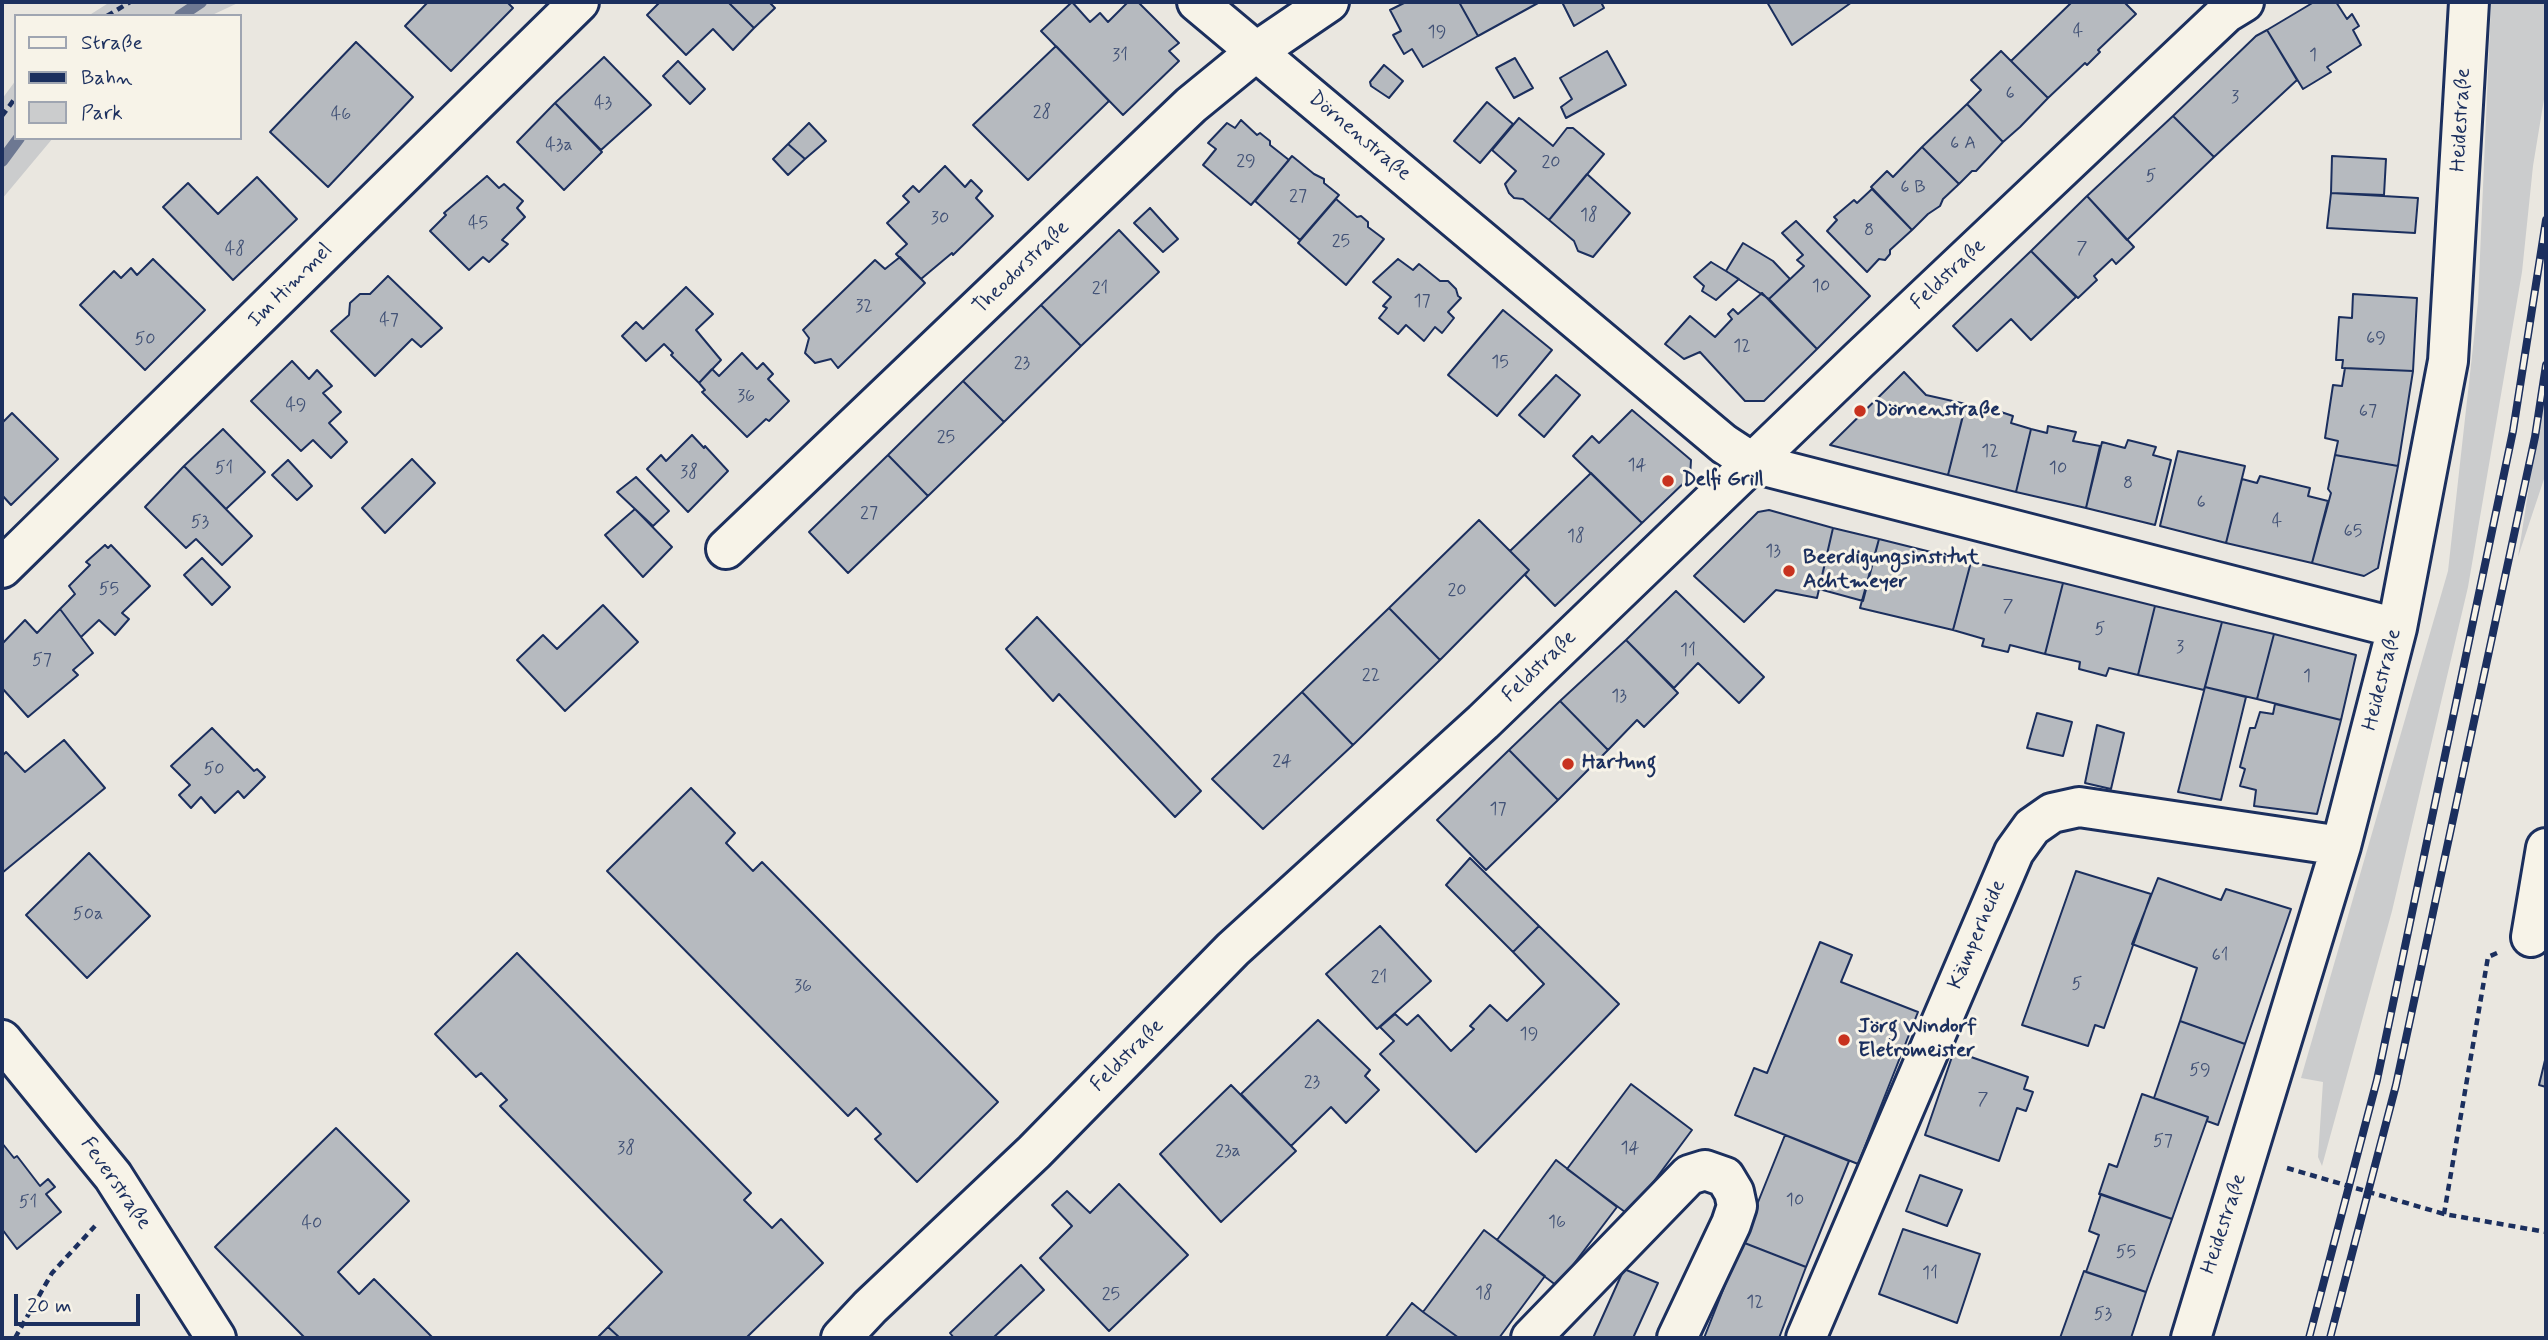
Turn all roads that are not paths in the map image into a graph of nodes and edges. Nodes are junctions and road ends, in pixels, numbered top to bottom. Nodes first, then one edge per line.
1 (579, 2) edge
2 (1197, 2) edge
3 (1329, 2) edge
4 (2244, 2) edge
5 (2469, 2) edge
6 (1257, 51) junction
7 (1753, 463) junction
8 (726, 548) dead end
9 (2, 568) edge
10 (2397, 628) junction
11 (2342, 846) junction
12 (2546, 848) edge
13 (2531, 937) road end
14 (2, 1040) edge
15 (216, 1338) edge
16 (841, 1338) edge
17 (1531, 1338) edge
18 (1677, 1338) edge
19 (1806, 1338) edge
20 (2190, 1338) edge

1 - 9 street, Im Himmel
2 - 6 street, Dörnenstraße
3 - 6 street, Theodorstraße
4 - 7 street, Feldstraße
5 - 10 street, Heidestraße
6 - 7 street, Dörnenstraße
6 - 8 street, Theodorstraße
7 - 10 street, Dörnenstraße
7 - 16 street, Feldstraße
10 - 11 street, Heidestraße
11 - 19 street, Kämperheide
11 - 20 street, Heidestraße
12 - 13 street
14 - 15 street, Feverstraße
17 - 18 street

